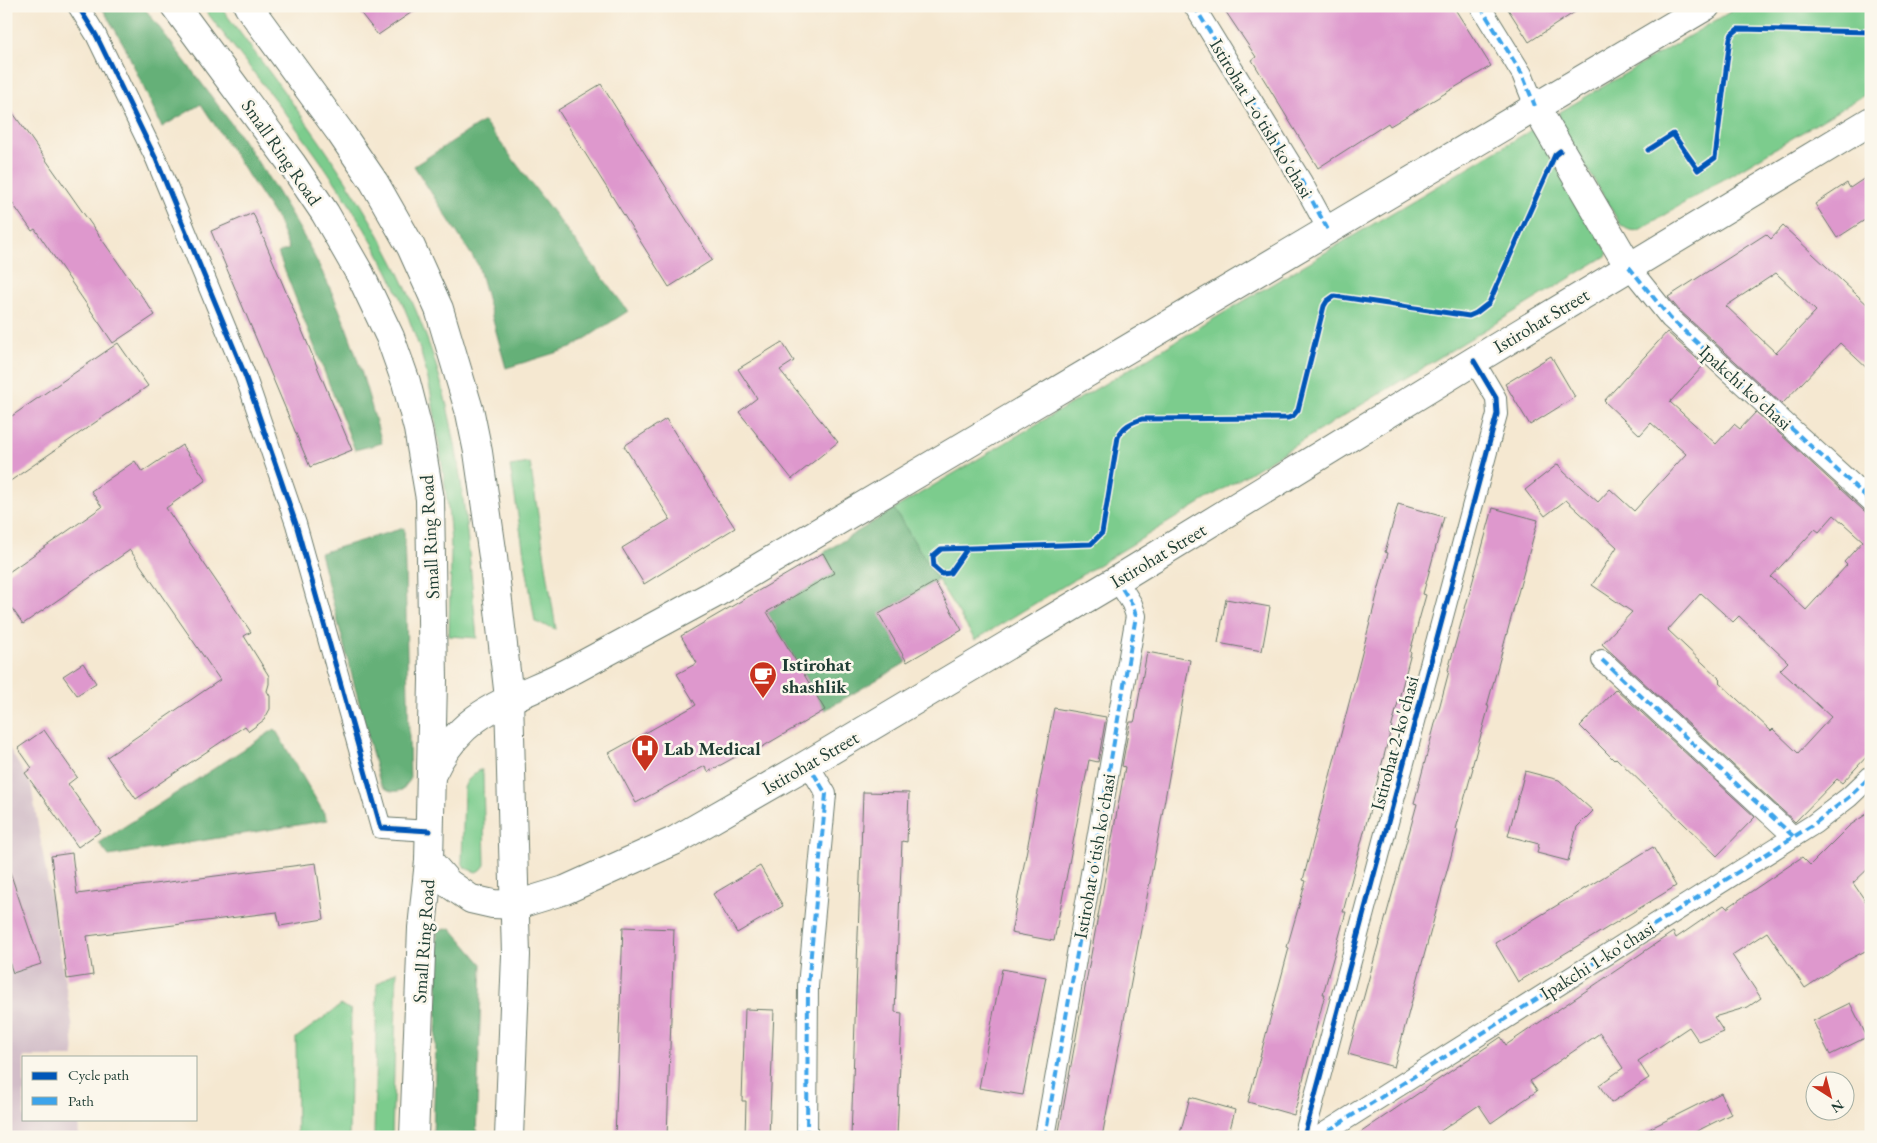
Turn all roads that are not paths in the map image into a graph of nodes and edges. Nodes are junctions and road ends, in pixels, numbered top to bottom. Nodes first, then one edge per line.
1 (78, 6) edge
2 (175, 6) edge
3 (248, 6) edge
4 (1194, 6) edge
5 (1480, 6) edge
6 (1706, 6) edge
7 (1535, 106) junction
8 (1871, 121) edge
9 (1328, 230) junction
10 (1629, 267) junction
11 (1474, 361) junction
12 (1871, 500) edge
13 (1117, 580) junction
14 (1602, 660) dead end
15 (509, 698) junction
16 (808, 764) junction
17 (432, 774) junction
18 (1871, 776) edge
19 (430, 831) junction
20 (1793, 836) junction
21 (429, 861) junction
22 (516, 905) junction
23 (414, 1137) edge
24 (509, 1137) edge
25 (807, 1137) edge
26 (1044, 1137) edge
27 (1304, 1137) edge
28 (1318, 1137) edge

1 - 19 street
2 - 17 main road, Small Ring Road
3 - 15 main road
4 - 9 street, Istirohat 1-o'tish ko'chasi
5 - 7 street
6 - 7 main road
7 - 9 main road
7 - 10 main road
8 - 10 main road, Istirohat Street
9 - 15 main road
10 - 11 main road, Istirohat Street
10 - 12 street, Ipakchi ko'chasi
11 - 13 main road, Istirohat Street
11 - 27 street, Istirohat 2-ko'chasi
13 - 16 main road, Istirohat Street
13 - 26 street, Istirohat o'tish ko'chasi
14 - 20 street
15 - 17 main road
15 - 22 main road
16 - 22 main road, Istirohat Street
16 - 25 street
17 - 19 main road, Small Ring Road
18 - 20 street, Ipakchi 1-ko'chasi
19 - 21 main road, Small Ring Road
20 - 28 street, Ipakchi 1-ko'chasi
21 - 22 main road, Istirohat Street
21 - 23 main road, Small Ring Road
22 - 24 main road

